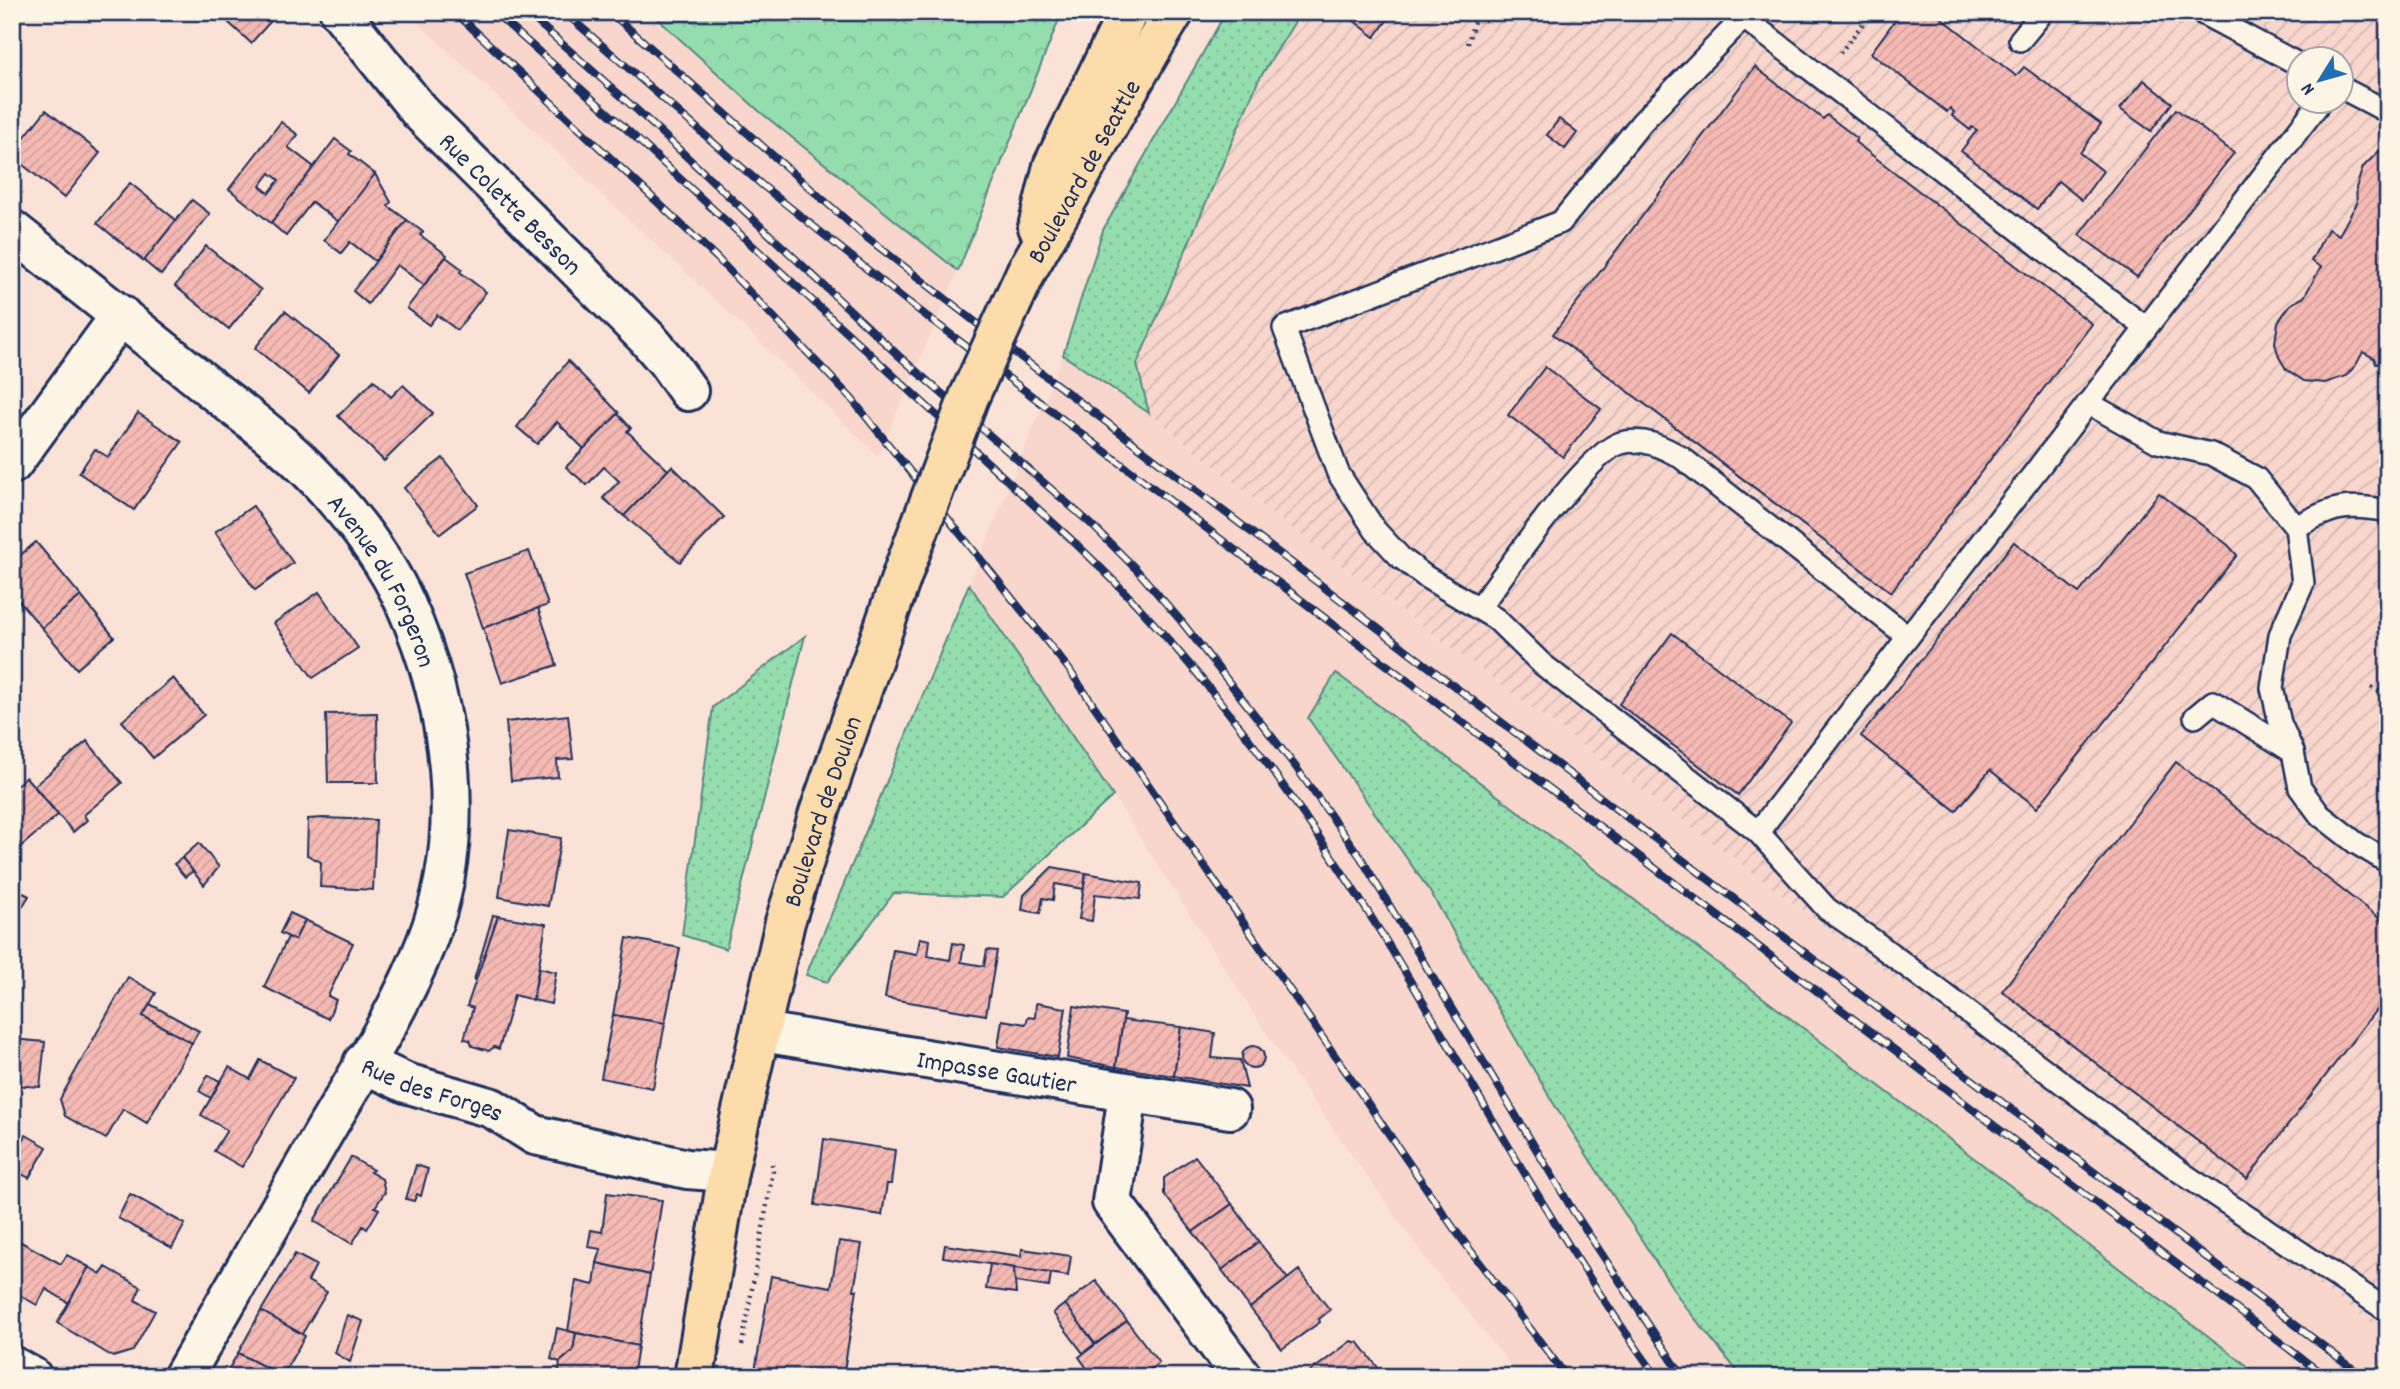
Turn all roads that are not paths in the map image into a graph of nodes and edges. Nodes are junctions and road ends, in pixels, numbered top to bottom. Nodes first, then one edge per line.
1 (340, 12) edge
2 (1128, 12) edge
3 (1174, 12) edge
4 (2043, 12) edge
5 (2200, 12) edge
6 (1746, 15) edge
7 (2020, 40) dead end
8 (2284, 57) edge
9 (2354, 94) edge
10 (2388, 112) edge
11 (2309, 116) edge
12 (12, 230) edge
13 (1027, 270) junction
14 (121, 315) junction
15 (2146, 328) junction
16 (688, 391) dead end
17 (2088, 404) junction
18 (12, 464) edge
19 (2388, 511) edge
20 (2296, 527) junction
21 (1479, 608) junction
22 (1908, 637) junction
23 (2195, 717) dead end
24 (2293, 752) junction
25 (1758, 832) junction
26 (2388, 862) edge
27 (762, 1032) junction
28 (363, 1063) junction
29 (1128, 1094) junction
30 (1230, 1109) dead end
31 (728, 1172) junction
32 (2388, 1311) edge
33 (12, 1366) edge
34 (32, 1377) edge
35 (183, 1377) edge
36 (694, 1377) edge
37 (1242, 1377) edge

1 - 16 street, Rue Colette Besson
2 - 13 main road, Boulevard de Seattle
3 - 13 main road, Boulevard de Seattle
4 - 7 lane
5 - 8 lane
6 - 15 lane
6 - 21 lane
9 - 10 lane
11 - 15 lane
12 - 14 street, Avenue du Forgeron
13 - 27 main road, Boulevard de Doulon, bridge
14 - 18 street
14 - 28 street, Avenue du Forgeron
15 - 17 lane
17 - 20 lane
17 - 22 lane
19 - 20 lane
20 - 24 lane
21 - 22 lane
21 - 25 lane
22 - 25 lane
23 - 24 lane
24 - 26 lane
25 - 32 lane
27 - 29 street, Impasse Gautier
27 - 31 main road, Boulevard de Doulon
28 - 31 street, Rue des Forges
28 - 35 street, Rue des Forges
29 - 30 street, Impasse Gautier
29 - 37 street
31 - 36 main road, Boulevard de Doulon
33 - 34 street

